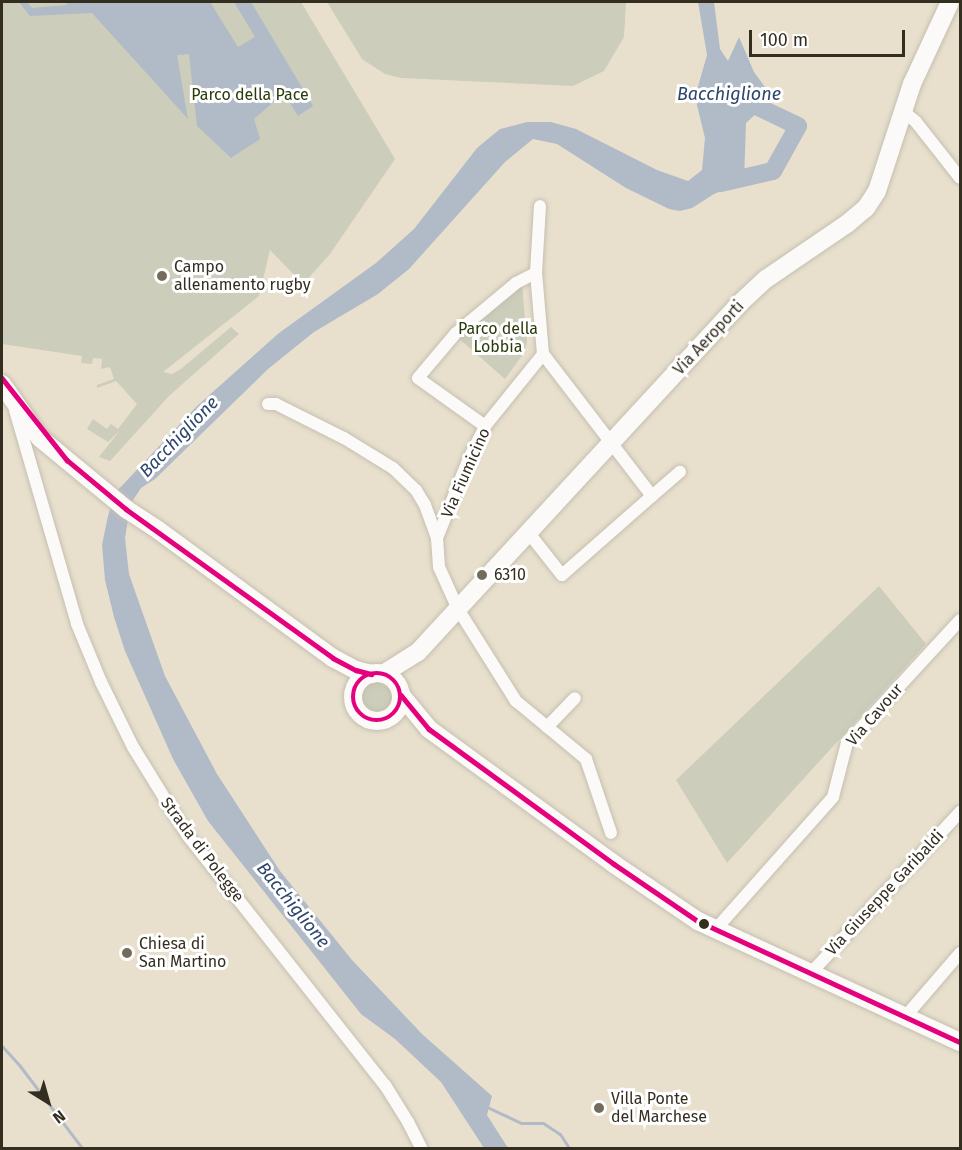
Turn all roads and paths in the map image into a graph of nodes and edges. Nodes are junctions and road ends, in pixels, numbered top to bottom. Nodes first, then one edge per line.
1 (949, 4) edge
2 (903, 111) junction
3 (960, 178) edge
4 (540, 206) dead end
5 (536, 273) junction
6 (543, 354) junction
7 (2, 378) edge
8 (2, 384) edge
9 (268, 404) dead end
10 (485, 426) junction
11 (36, 438) junction
12 (611, 441) junction
13 (680, 472) dead end
14 (652, 496) junction
15 (528, 532) junction
16 (437, 538) junction
17 (458, 609) junction
18 (960, 620) edge
19 (417, 652) junction
20 (333, 658) junction
21 (377, 674) junction
22 (354, 692) junction
23 (401, 692) junction
24 (575, 698) dead end
25 (388, 719) junction
26 (547, 727) junction
27 (429, 729) junction
28 (960, 812) edge
29 (611, 833) dead end
30 (715, 930) junction
31 (960, 953) edge
32 (810, 974) junction
33 (905, 1017) junction
34 (960, 1041) edge
35 (421, 1149) edge

1 - 2 main road, Via Aeroporti
2 - 3 street
2 - 12 main road, Via Aeroporti
4 - 5 street
5 - 6 street
5 - 10 street
6 - 10 street, Via Fiumicino
6 - 12 street
7 - 11 main road
8 - 11 main road
9 - 16 street
10 - 16 street, Via Fiumicino
11 - 20 main road
11 - 35 street, Strada di Polegge
12 - 14 street
12 - 15 main road, Via Aeroporti
13 - 14 street
14 - 15 street
15 - 17 main road, Via Aeroporti
16 - 17 street
17 - 19 main road, Via Aeroporti
17 - 26 street
18 - 30 street, Via Cavour
19 - 21 main road, Via Aeroporti
19 - 23 main road, Via Aeroporti
20 - 21 main road
20 - 22 main road
21 - 22 main road
21 - 23 main road
22 - 25 main road
23 - 25 main road
23 - 27 main road
24 - 26 street
25 - 27 main road
26 - 29 street
27 - 30 main road
28 - 32 street, Via Giuseppe Garibaldi
30 - 32 main road
31 - 33 street
32 - 33 main road
33 - 34 main road

